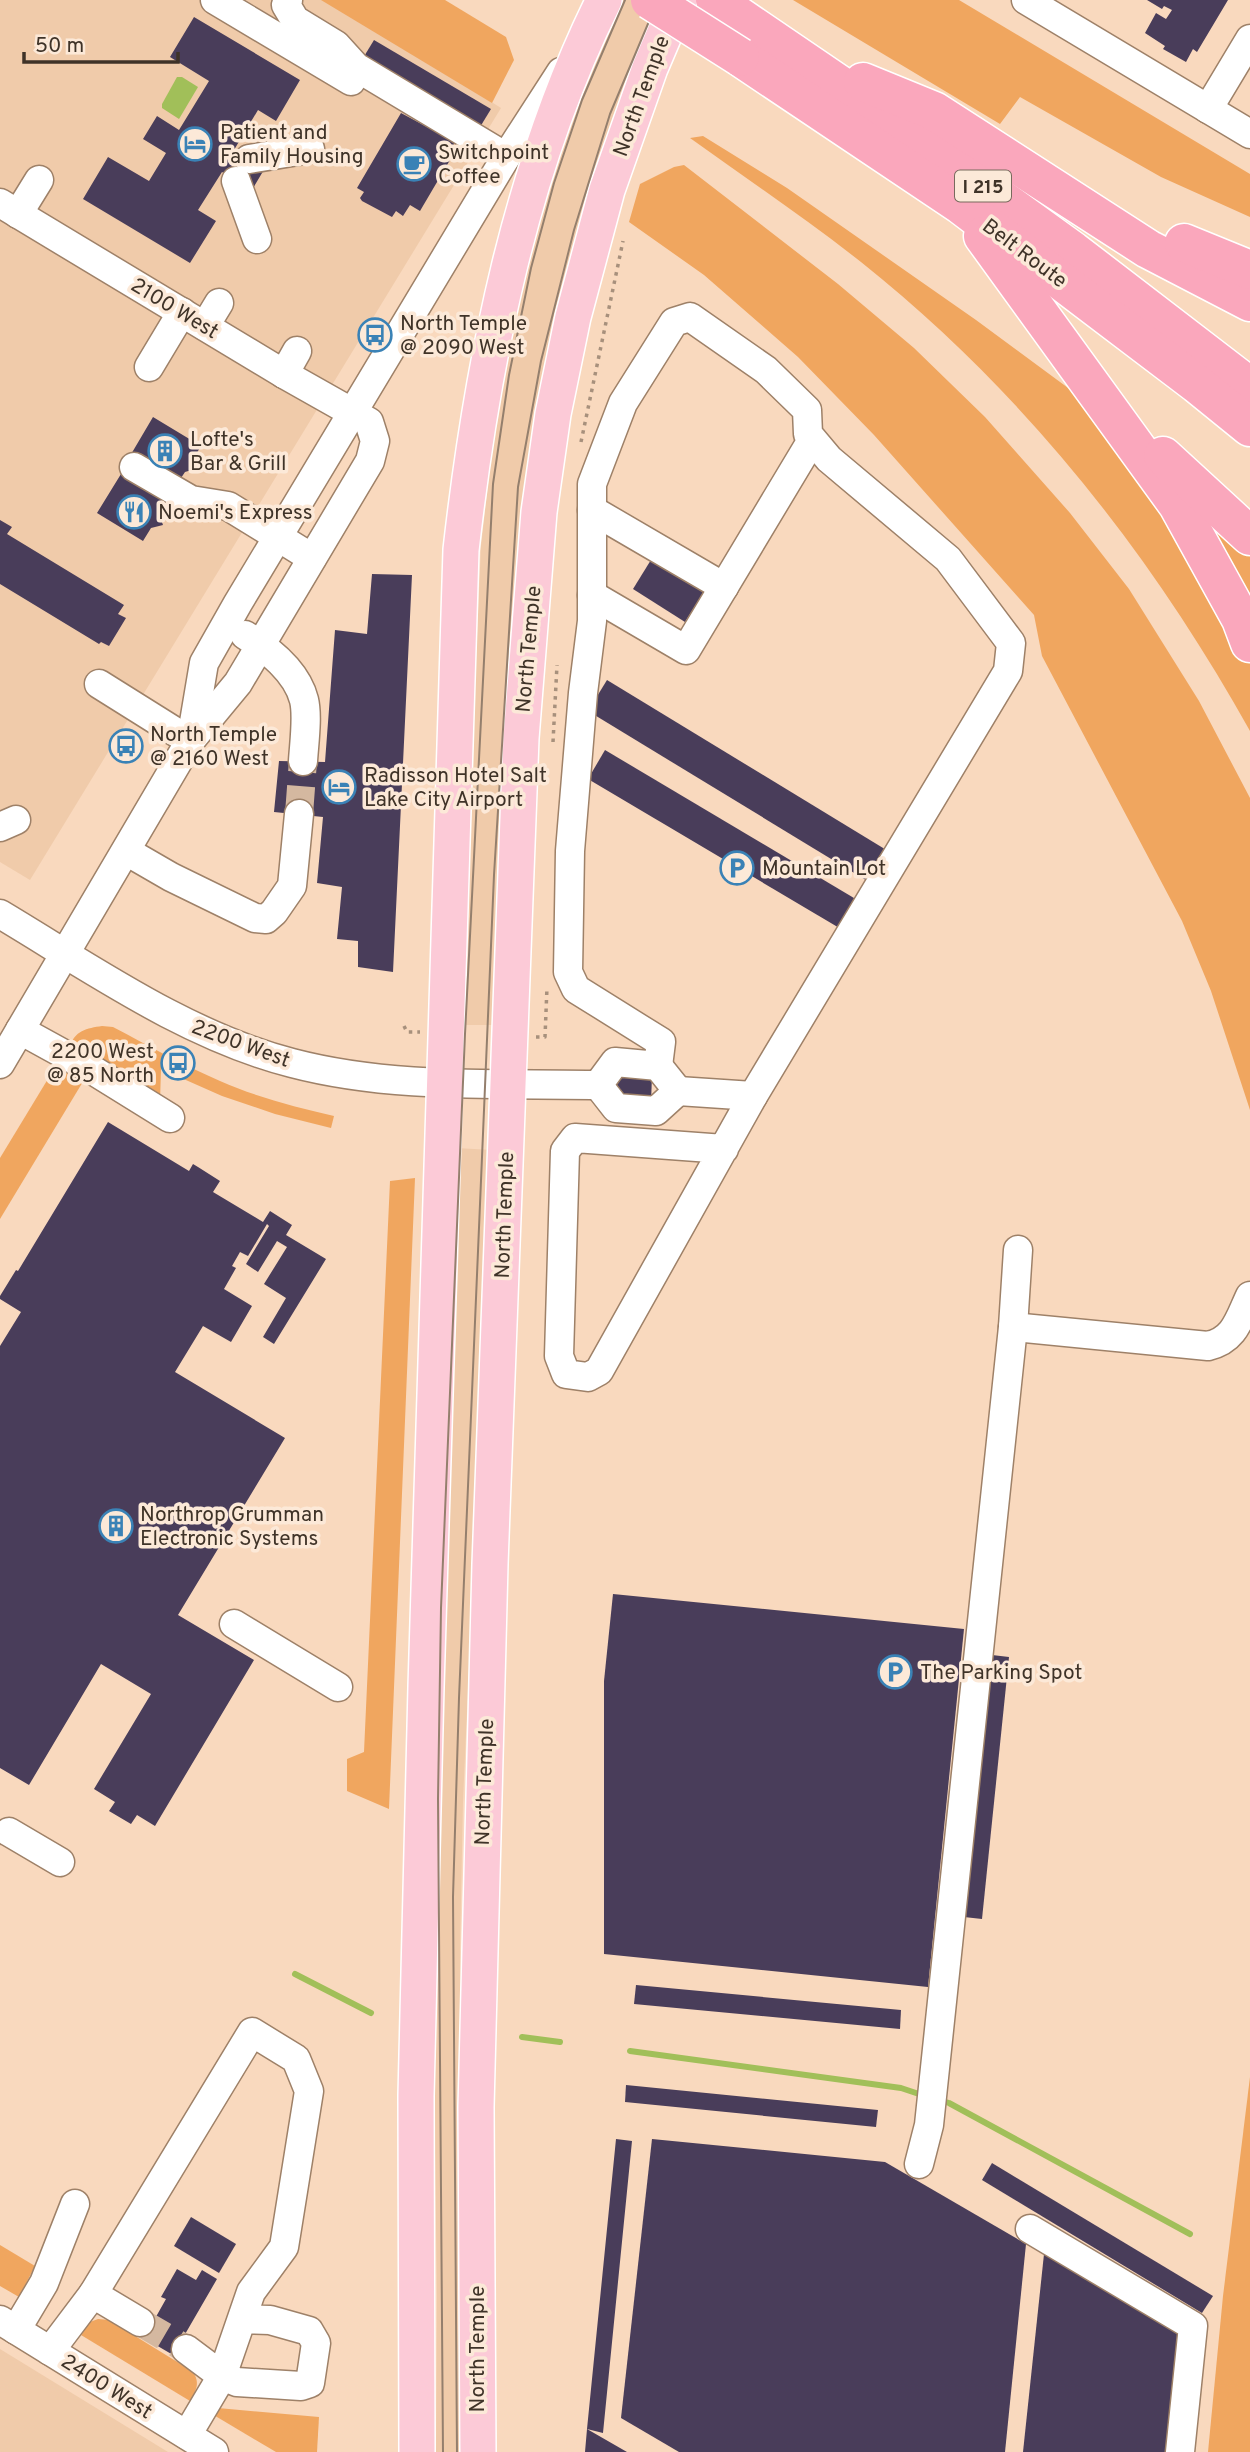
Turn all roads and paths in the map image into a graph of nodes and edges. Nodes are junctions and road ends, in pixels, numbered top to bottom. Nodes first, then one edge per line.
1 (215, 0) edge
2 (288, 0) edge
3 (650, 0) edge
4 (679, 0) edge
5 (715, 0) edge
6 (1026, 0) edge
7 (599, 11) edge
8 (1250, 39) edge
9 (746, 40) junction
10 (795, 54) junction
11 (351, 81) dead end
12 (1208, 109) junction
13 (934, 111) junction
14 (1250, 134) edge
15 (310, 149) dead end
16 (506, 157) junction
17 (39, 180) dead end
18 (961, 205) junction
19 (9, 209) edge
20 (257, 239) dead end
21 (1250, 270) edge
22 (1250, 302) edge
23 (202, 314) junction
24 (1166, 324) junction
25 (1250, 359) edge
26 (149, 368) dead end
27 (1250, 387) edge
28 (1100, 397) junction
29 (352, 412) junction
30 (1250, 427) edge
31 (812, 440) junction
32 (134, 467) dead end
33 (592, 510) junction
34 (277, 536) junction
35 (1250, 536) edge
36 (312, 558) junction
37 (724, 587) junction
38 (592, 595) junction
39 (227, 623) junction
40 (1250, 643) edge
41 (261, 645) junction
42 (99, 684) dead end
43 (190, 741) junction
44 (303, 761) tunnel mouth
45 (299, 814) tunnel mouth
46 (126, 851) junction
47 (0, 914) edge
48 (65, 954) junction
49 (404, 1026) dead end
50 (20, 1030) junction
51 (407, 1032) dead end
52 (537, 1037) dead end
53 (545, 1037) dead end
54 (0, 1063) edge
55 (658, 1066) junction
56 (445, 1082) junction
57 (509, 1083) junction
58 (598, 1084) junction
59 (678, 1091) junction
60 (753, 1096) junction
61 (170, 1118) dead end
62 (723, 1149) junction
63 (1018, 1250) dead end
64 (1250, 1296) edge
65 (1013, 1327) junction
66 (234, 1624) dead end
67 (338, 1687) dead end
68 (9, 1832) dead end
69 (60, 1862) dead end
70 (919, 2164) dead end
71 (75, 2204) dead end
72 (1030, 2229) dead end
73 (93, 2294) junction
74 (242, 2319) junction
75 (139, 2322) tunnel mouth
76 (8, 2325) edge
77 (186, 2349) tunnel mouth
78 (50, 2351) junction
79 (222, 2376) junction
80 (187, 2435) junction
81 (414, 2446) edge
82 (214, 2452) edge
83 (478, 2452) edge
84 (1180, 2452) edge

1 - 11 street
2 - 16 street
3 - 9 highway, Belt Route / I 215, bridge
4 - 57 main road, North Temple
5 - 9 highway, Belt Route / I 215
6 - 12 street
7 - 16 street
7 - 56 main road
8 - 12 street
9 - 10 highway, Belt Route / I 215
9 - 18 highway, Belt Route / I 215
10 - 13 highway
10 - 24 highway, Belt Route / I 215
12 - 14 street
13 - 21 highway
13 - 22 highway
15 - 20 street
16 - 29 street
17 - 19 street
18 - 28 highway
18 - 30 highway, Belt Route / I 215
19 - 23 street, 2100 West
23 - 26 street
23 - 29 street, 2100 West
24 - 25 highway
24 - 27 highway, Belt Route / I 215
28 - 35 highway
28 - 40 highway
29 - 34 street
29 - 36 street
31 - 33 street
31 - 37 street
31 - 60 street
32 - 34 street
33 - 37 street
33 - 38 street
34 - 36 street
34 - 39 street
36 - 41 street
37 - 38 street
38 - 55 street
39 - 41 street
39 - 43 street
41 - 43 street
41 - 44 street
42 - 43 street
43 - 46 street
45 - 46 street
46 - 48 street
47 - 48 street, 2200 West
48 - 50 street
48 - 56 street, 2200 West
49 - 51 path
50 - 54 street
50 - 61 street
52 - 53 path
55 - 58 street
55 - 59 street
56 - 57 street, 2200 West
56 - 81 main road
57 - 58 street, 2200 West
57 - 83 main road, North Temple
58 - 59 street
59 - 60 street
60 - 62 street
62 - 62 street
63 - 65 street
64 - 65 street
65 - 70 street
66 - 67 street
68 - 69 street
71 - 76 street
72 - 84 street
73 - 74 street
73 - 75 street
73 - 78 street
74 - 79 street
74 - 79 street
76 - 78 street, 2400 West
77 - 79 street
78 - 80 street, 2400 West
79 - 80 street
80 - 82 street, 2400 West

